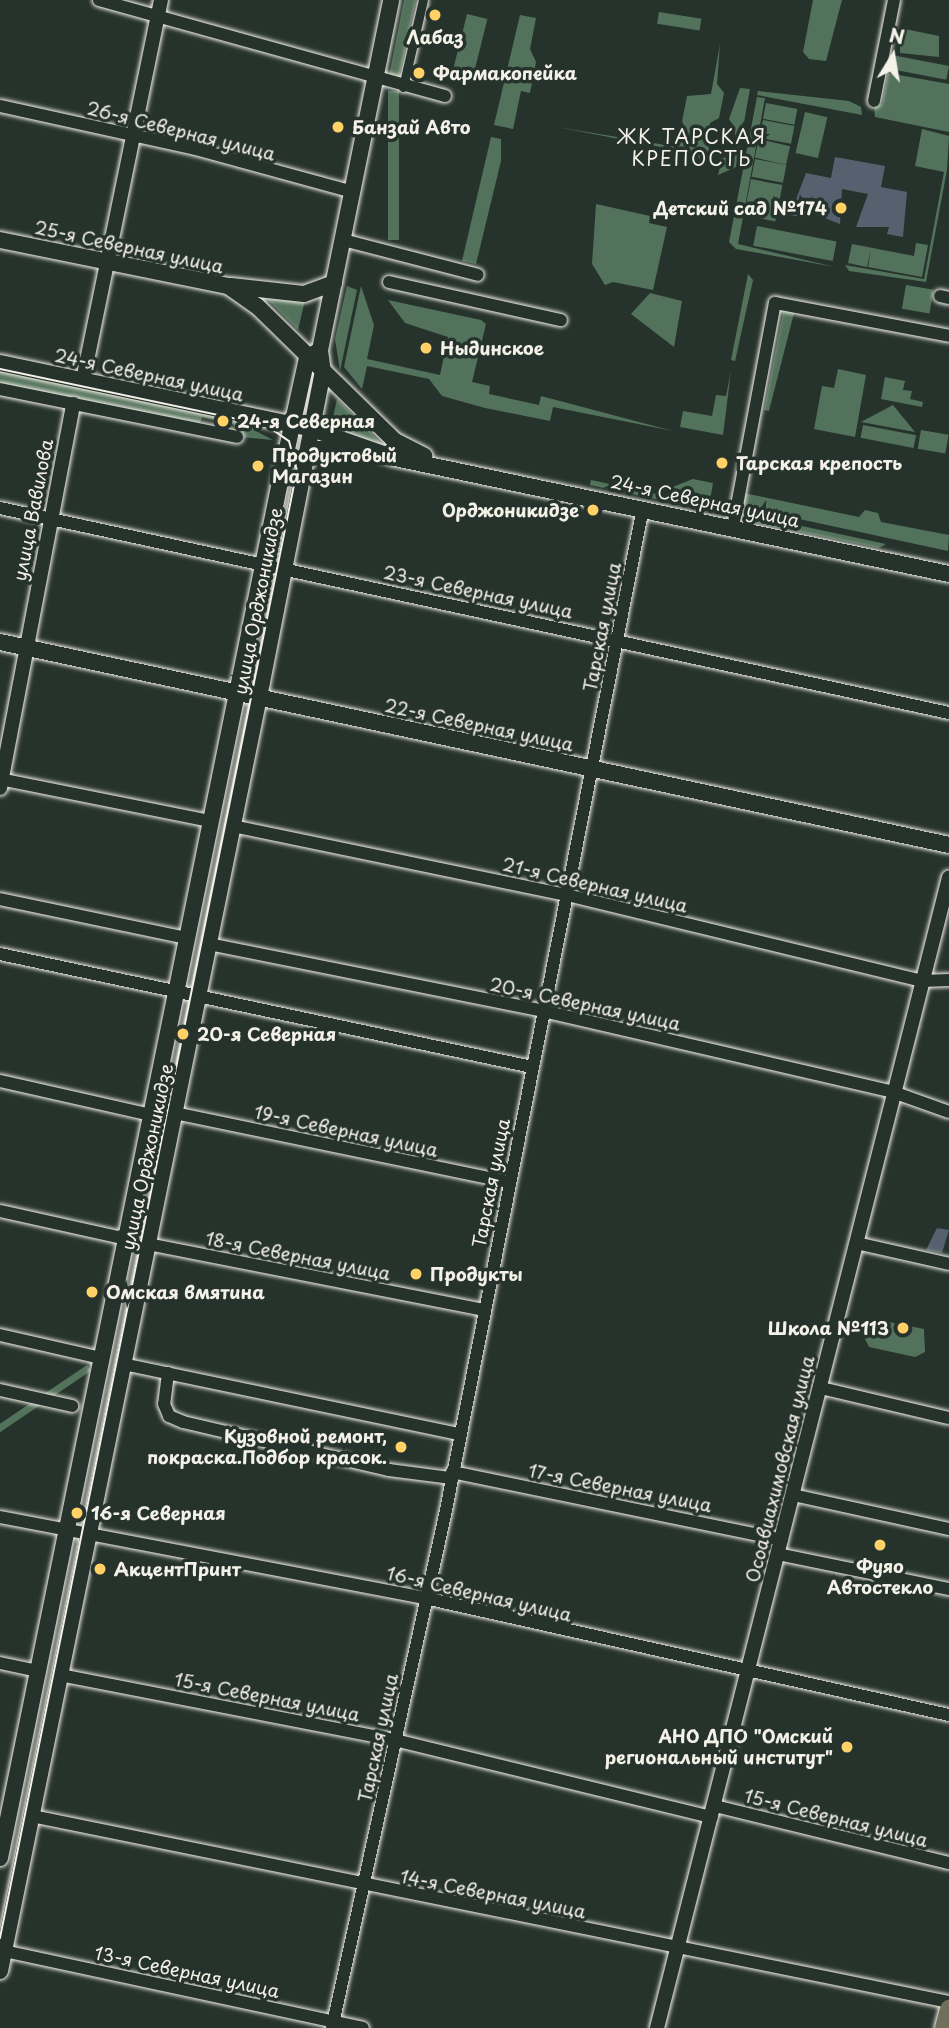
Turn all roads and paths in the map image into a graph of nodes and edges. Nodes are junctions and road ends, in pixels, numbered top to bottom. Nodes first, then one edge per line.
1 (99, 0) edge
2 (162, 0) edge
3 (391, 0) edge
4 (423, 0) edge
5 (894, 0) edge
6 (158, 18) junction
7 (375, 77) junction
8 (403, 87) junction
9 (445, 96) dead end
10 (874, 101) dead end
11 (0, 106) edge
12 (133, 135) junction
13 (352, 192) junction
14 (0, 240) edge
15 (343, 240) junction
16 (107, 261) junction
17 (478, 275) dead end
18 (390, 282) dead end
19 (334, 283) junction
20 (228, 286) junction
21 (561, 320) dead end
22 (949, 336) edge
23 (313, 354) junction
24 (0, 363) edge
25 (323, 372) junction
26 (83, 380) junction
27 (0, 388) edge
28 (73, 404) junction
29 (292, 425) junction
30 (312, 429) junction
31 (237, 437) dead end
32 (363, 448) junction
33 (306, 461) junction
34 (453, 467) junction
35 (0, 508) edge
36 (643, 508) junction
37 (51, 519) junction
38 (733, 527) junction
39 (264, 564) junction
40 (285, 568) junction
41 (949, 574) edge
42 (617, 639) junction
43 (0, 642) edge
44 (26, 648) junction
45 (237, 693) junction
46 (259, 698) junction
47 (949, 713) edge
48 (594, 769) junction
49 (1, 782) edge
50 (211, 821) junction
51 (233, 826) junction
52 (949, 845) edge
53 (949, 877) edge
54 (567, 895) junction
55 (0, 899) edge
56 (186, 938) junction
57 (209, 944) junction
58 (0, 954) edge
59 (949, 980) edge
60 (922, 981) junction
61 (174, 990) junction
62 (200, 996) junction
63 (543, 1011) junction
64 (532, 1067) junction
65 (0, 1081) edge
66 (893, 1092) junction
67 (949, 1112) edge
68 (175, 1113) junction
69 (151, 1115) junction
70 (509, 1182) junction
71 (0, 1211) edge
72 (126, 1239) junction
73 (856, 1243) junction
74 (148, 1244) junction
75 (949, 1264) edge
76 (483, 1310) junction
77 (0, 1335) edge
78 (101, 1358) junction
79 (124, 1364) junction
80 (168, 1373) junction
81 (821, 1388) junction
82 (0, 1390) edge
83 (72, 1406) dead end
84 (949, 1418) edge
85 (457, 1434) junction
86 (451, 1475) junction
87 (793, 1495) junction
88 (0, 1517) edge
89 (949, 1529) edge
90 (65, 1530) junction
91 (90, 1535) junction
92 (780, 1547) junction
93 (949, 1589) edge
94 (425, 1598) junction
95 (0, 1663) edge
96 (37, 1671) junction
97 (749, 1671) junction
98 (60, 1675) junction
99 (949, 1715) edge
100 (395, 1740) junction
101 (5, 1807) edge
102 (714, 1811) junction
103 (32, 1816) junction
104 (0, 1858) edge
105 (949, 1863) edge
106 (362, 1886) junction
107 (677, 1948) junction
108 (4, 1951) junction
109 (0, 1971) edge
110 (949, 2002) edge
111 (949, 2009) edge
112 (333, 2025) edge
113 (363, 2028) edge
114 (657, 2028) edge
115 (944, 2028) edge

1 - 6 street
2 - 6 street
3 - 7 main road, улица Орджоникидзе
4 - 8 street
5 - 10 street
6 - 7 street
6 - 12 street
7 - 8 street
7 - 13 main road, улица Орджоникидзе
8 - 9 street
11 - 12 street, 26-я Северная улица
12 - 13 street, 26-я Северная улица
12 - 16 street
13 - 15 main road, улица Орджоникидзе
14 - 16 main road, 25-я Северная улица
15 - 17 street
15 - 19 main road, улица Орджоникидзе
16 - 20 main road, 25-я Северная улица
16 - 26 street
18 - 21 street
19 - 20 main road
19 - 23 main road, улица Орджоникидзе
20 - 23 main road, 25-я Северная улица
22 - 38 street
23 - 25 main road, улица Орджоникидзе
23 - 29 main road, улица Орджоникидзе
24 - 26 main road, 24-я Северная улица
25 - 30 main road, улица Орджоникидзе
25 - 34 main road, 24-я Северная улица
26 - 29 main road, 24-я Северная улица
27 - 28 street
28 - 31 street
28 - 37 street, улица Вавилова
29 - 30 main road, 24-я Северная улица
29 - 39 main road, улица Орджоникидзе
30 - 32 main road, 24-я Северная улица
30 - 33 main road, улица Орджоникидзе
32 - 33 main road
32 - 34 main road, 24-я Северная улица
33 - 40 main road, улица Орджоникидзе
34 - 36 main road, 24-я Северная улица
35 - 37 street, 23-я Северная улица
36 - 38 main road, 24-я Северная улица
36 - 42 street, Тарская улица
37 - 39 street, 23-я Северная улица
37 - 44 street, улица Вавилова
38 - 41 main road, 24-я Северная улица
39 - 40 street, 23-я Северная улица
39 - 45 main road, улица Орджоникидзе
40 - 42 street, 23-я Северная улица
40 - 46 main road, улица Орджоникидзе
42 - 47 street, 23-я Северная улица
42 - 48 street, Тарская улица
43 - 44 main road, 22-я Северная улица
44 - 45 main road, 22-я Северная улица
44 - 49 street, улица Вавилова
45 - 46 main road, 22-я Северная улица
45 - 50 main road, улица Орджоникидзе
46 - 48 main road, 22-я Северная улица
46 - 51 main road, улица Орджоникидзе
48 - 52 main road, 22-я Северная улица
48 - 54 street, Тарская улица
49 - 50 street
50 - 56 main road, улица Орджоникидзе
51 - 54 street, 21-я Северная улица
51 - 57 main road, улица Орджоникидзе
53 - 60 street, Осоавиахимовская улица
54 - 60 street, 21-я Северная улица
54 - 63 street, Тарская улица
55 - 56 street
56 - 61 main road, улица Орджоникидзе
57 - 62 main road, улица Орджоникидзе
57 - 63 street, 20-я Северная улица
58 - 61 street
59 - 60 street, 21-я Северная улица
60 - 66 street, Осоавиахимовская улица
61 - 62 street
61 - 69 main road, улица Орджоникидзе
62 - 64 street
62 - 68 main road, улица Орджоникидзе
63 - 64 street, Тарская улица
63 - 66 street, 20-я Северная улица
64 - 70 street, Тарская улица
65 - 69 street
66 - 67 street, 20-я Северная улица
66 - 73 street, Осоавиахимовская улица
68 - 70 street, 19-я Северная улица
68 - 74 main road, улица Орджоникидзе
69 - 72 main road, улица Орджоникидзе
70 - 76 street, Тарская улица
71 - 72 street
72 - 78 main road, улица Орджоникидзе
73 - 75 street
73 - 81 street, Осоавиахимовская улица
74 - 76 street, 18-я Северная улица
74 - 79 main road, улица Орджоникидзе
76 - 85 street, Тарская улица
77 - 78 street
78 - 90 main road, улица Орджоникидзе
79 - 80 street
79 - 91 main road, улица Орджоникидзе
80 - 85 street
80 - 86 street, 17-я Северная улица
81 - 84 street
81 - 87 street, Осоавиахимовская улица
82 - 83 street
85 - 86 street, Тарская улица
86 - 92 street, 17-я Северная улица
86 - 94 street, Тарская улица
87 - 89 street
87 - 92 street, Осоавиахимовская улица
88 - 90 street, 16-я Северная улица
90 - 91 street, 16-я Северная улица
90 - 96 main road, улица Орджоникидзе
91 - 94 street, 16-я Северная улица
91 - 98 main road, улица Орджоникидзе
92 - 93 street, 17-я Северная улица
92 - 97 street, Осоавиахимовская улица
94 - 97 street, 16-я Северная улица
94 - 100 street, Тарская улица
95 - 96 street
96 - 101 main road, улица Орджоникидзе
97 - 99 street, 16-я Северная улица
97 - 102 street, Осоавиахимовская улица
98 - 100 street, 15-я Северная улица
98 - 103 main road, улица Орджоникидзе
100 - 102 street, 15-я Северная улица
100 - 106 street, Тарская улица
101 - 104 main road, улица Орджоникидзе
102 - 105 street, 15-я Северная улица
102 - 107 street, Осоавиахимовская улица
103 - 106 street, 14-я Северная улица
103 - 108 main road, улица Орджоникидзе
106 - 107 street, 14-я Северная улица
106 - 112 street, Тарская улица
107 - 110 street, 14-я Северная улица
107 - 114 street, Осоавиахимовская улица
108 - 109 main road, улица Орджоникидзе
108 - 112 street, 13-я Северная улица
111 - 115 main road
112 - 113 street, 13-я Северная улица

